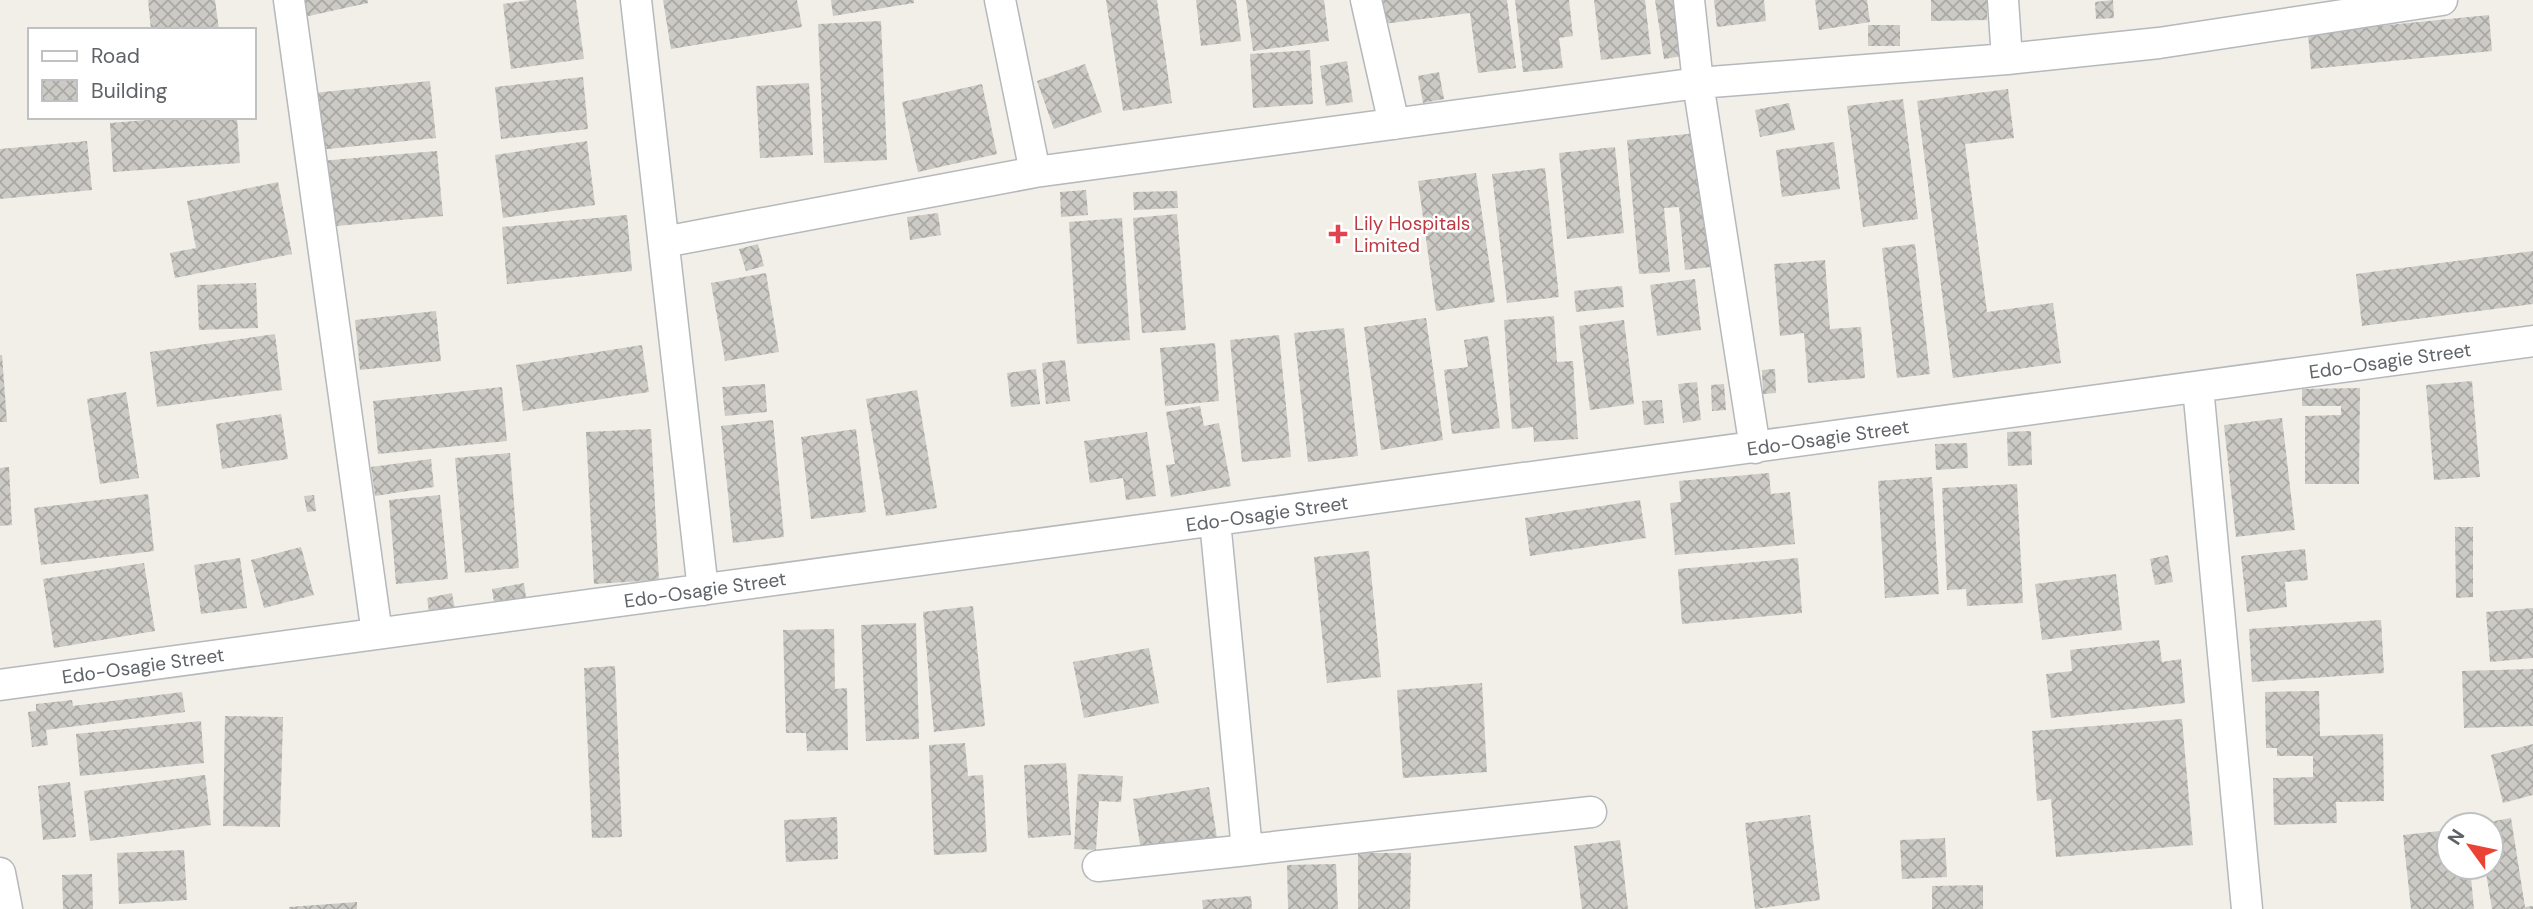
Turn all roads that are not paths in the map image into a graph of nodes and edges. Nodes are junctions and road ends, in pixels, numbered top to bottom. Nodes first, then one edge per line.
1 (289, 0) edge
2 (636, 0) edge
3 (1000, 0) edge
4 (1366, 0) edge
5 (1689, 0) edge
6 (2003, 0) edge
7 (2442, 0) edge
8 (2007, 59) junction
9 (1698, 83) junction
10 (1394, 124) junction
11 (1035, 172) junction
12 (664, 242) junction
13 (2533, 341) edge
14 (2198, 387) junction
15 (1755, 448) junction
16 (1215, 521) junction
17 (703, 590) junction
18 (377, 634) junction
19 (0, 685) edge
20 (1591, 812) dead end
21 (1247, 850) junction
22 (1098, 866) dead end
23 (0, 873) edge
24 (7, 909) edge
25 (2247, 909) edge

1 - 18 street
2 - 12 street
3 - 11 street
4 - 10 street
5 - 9 street
6 - 8 street
7 - 8 street
8 - 9 street
9 - 10 street
9 - 15 street
10 - 11 street
11 - 12 street
12 - 17 street
13 - 14 street, Edo-Osagie Street
14 - 15 street, Edo-Osagie Street
14 - 25 street
15 - 16 street, Edo-Osagie Street
16 - 17 street, Edo-Osagie Street
16 - 21 street
17 - 18 street, Edo-Osagie Street
18 - 19 street, Edo-Osagie Street
20 - 21 street
21 - 22 street
23 - 24 street

